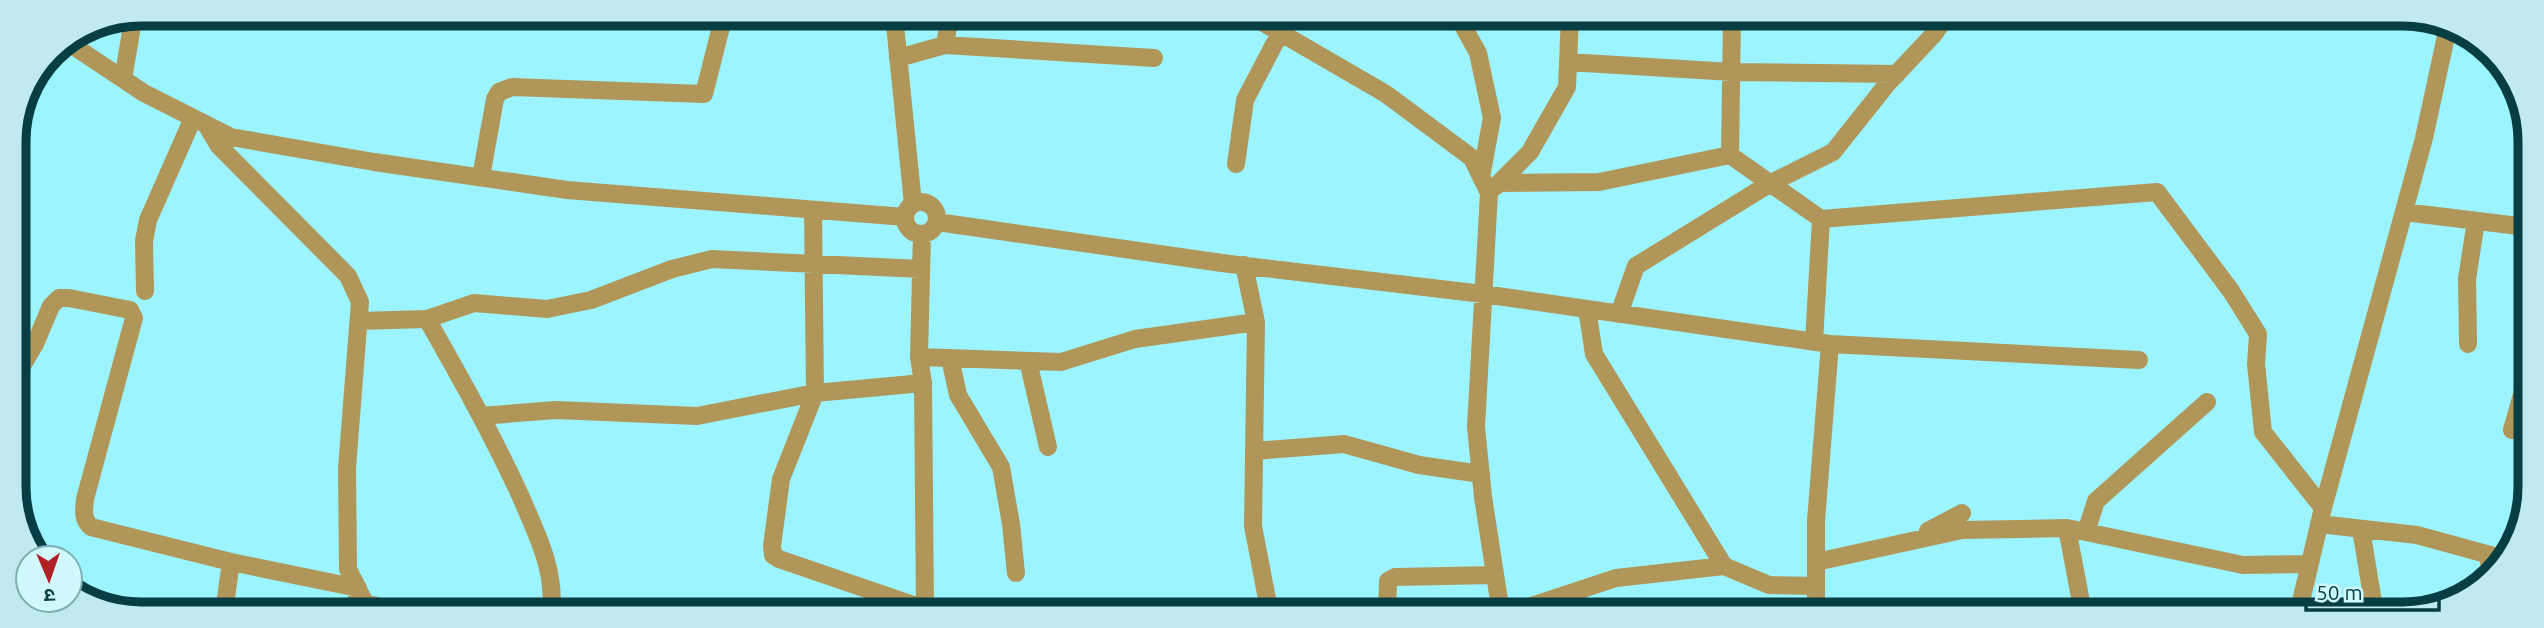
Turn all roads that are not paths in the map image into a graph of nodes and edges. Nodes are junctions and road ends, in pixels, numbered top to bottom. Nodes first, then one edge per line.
1 (721, 26) edge
2 (895, 26) edge
3 (948, 26) edge
4 (1268, 26) edge
5 (1463, 26) edge
6 (1570, 26) edge
7 (1732, 26) edge
8 (1940, 26) edge
9 (132, 27) edge
10 (1280, 33) junction
11 (2446, 35) edge
12 (945, 45) junction
13 (75, 47) edge
14 (898, 58) junction
15 (1154, 58) dead end
16 (1568, 62) junction
17 (1732, 72) junction
18 (1897, 74) junction
19 (123, 79) junction
20 (199, 121) junction
21 (1730, 155) junction
22 (1236, 164) dead end
23 (481, 177) junction
24 (1490, 184) junction
25 (1769, 184) junction
26 (2406, 205) junction
27 (813, 210) junction
28 (909, 211) junction
29 (1821, 219) junction
30 (2476, 220) junction
31 (937, 222) junction
32 (2518, 225) edge
33 (922, 234) junction
34 (813, 265) junction
35 (1244, 265) junction
36 (921, 270) junction
37 (145, 291) dead end
38 (1483, 294) junction
39 (1587, 309) junction
40 (1619, 314) junction
41 (427, 319) junction
42 (359, 321) junction
43 (1256, 322) junction
44 (1822, 343) junction
45 (2468, 344) dead end
46 (919, 357) junction
47 (950, 358) junction
48 (26, 359) edge
49 (2139, 360) dead end
50 (1028, 361) junction
51 (923, 383) junction
52 (815, 393) junction
53 (2207, 402) dead end
54 (2518, 410) edge
55 (481, 415) junction
56 (2512, 430) dead end
57 (1048, 447) dead end
58 (1254, 451) junction
59 (1481, 474) junction
60 (1962, 513) dead end
61 (2321, 516) junction
62 (2067, 528) junction
63 (2361, 529) junction
64 (2086, 532) junction
65 (1908, 542) junction
66 (2494, 556) edge
67 (231, 562) junction
68 (1816, 562) junction
69 (2309, 564) junction
70 (1724, 566) junction
71 (1017, 573) dead end
72 (1495, 575) junction
73 (1816, 586) junction
74 (358, 588) junction
75 (225, 602) edge
76 (356, 602) edge
77 (365, 602) edge
78 (553, 602) edge
79 (902, 602) edge
80 (925, 602) edge
81 (1268, 602) edge
82 (1387, 602) edge
83 (1499, 602) edge
84 (1543, 602) edge
85 (1816, 602) edge
86 (2081, 602) edge
87 (2301, 602) edge
88 (2373, 602) edge

1 - 23 street
2 - 14 street
3 - 12 street
4 - 10 street
5 - 24 street
6 - 16 street
7 - 17 street
8 - 18 street
9 - 19 street
10 - 22 street
10 - 24 street
11 - 26 street
12 - 14 street
12 - 15 street
13 - 19 street
14 - 28 street
16 - 17 street
16 - 24 street
17 - 18 street
17 - 21 street
18 - 25 street
19 - 20 street
20 - 23 street
20 - 37 street
20 - 42 street
21 - 24 street
21 - 25 street
23 - 27 street
24 - 38 street
25 - 29 street
25 - 40 street
26 - 30 street
26 - 61 street
27 - 28 street
27 - 34 street
28 - 31 street
28 - 33 street
29 - 44 street
29 - 61 street
30 - 32 street
30 - 45 street
31 - 33 street
31 - 35 street
33 - 36 street
34 - 36 street
34 - 41 street
34 - 52 street
35 - 38 street
35 - 43 street
36 - 46 street
38 - 39 street
38 - 59 street
39 - 40 street
39 - 70 street
40 - 44 street
41 - 42 street
41 - 55 street
42 - 74 street
43 - 50 street
43 - 58 street
44 - 49 street
44 - 68 street
46 - 47 street
46 - 51 street
47 - 50 street
47 - 71 street
48 - 67 street
50 - 57 street
51 - 52 street
51 - 80 street
52 - 55 street
52 - 79 street
53 - 64 street
54 - 56 street
55 - 78 street
58 - 59 street
58 - 81 street
59 - 72 street
60 - 65 street
61 - 63 street
61 - 69 street
62 - 64 street
62 - 65 street
62 - 86 street
63 - 66 street
63 - 88 street
64 - 69 street
65 - 68 street
67 - 74 street
67 - 75 street
68 - 73 street
69 - 87 street
70 - 73 street
70 - 84 street
72 - 82 street
72 - 83 street
73 - 85 street
74 - 76 street
74 - 77 street

